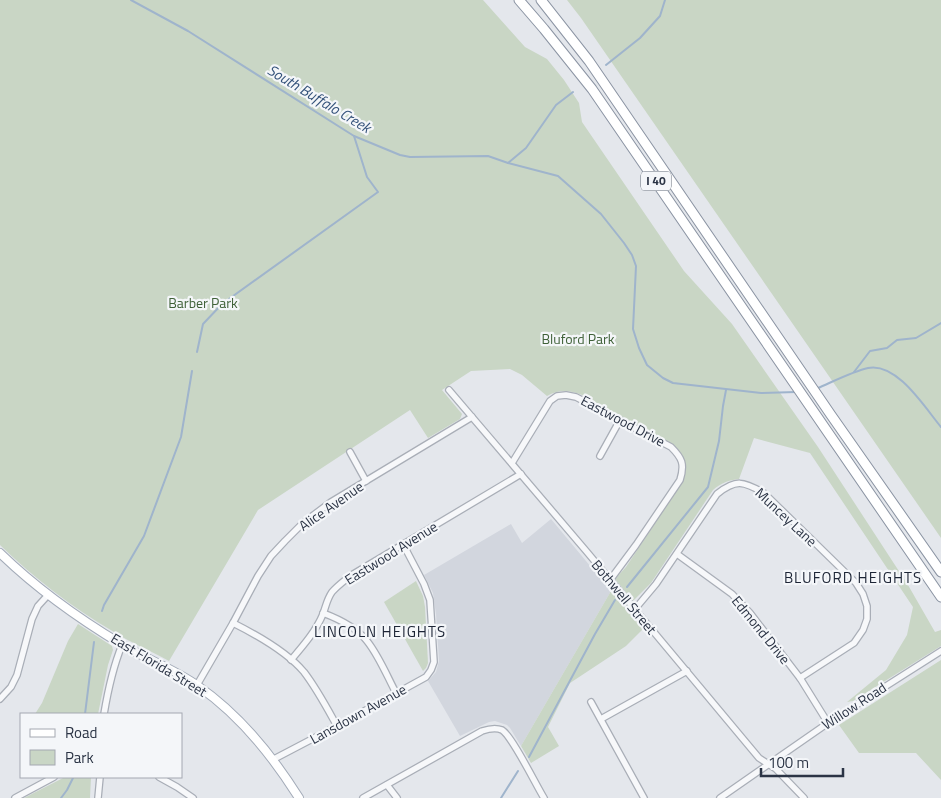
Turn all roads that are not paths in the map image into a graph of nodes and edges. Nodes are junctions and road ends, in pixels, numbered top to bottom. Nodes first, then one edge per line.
1 (519, 0) edge
2 (541, 0) edge
3 (449, 390) dead end
4 (472, 417) junction
5 (620, 420) junction
6 (350, 452) dead end
7 (600, 456) dead end
8 (512, 463) junction
9 (521, 474) junction
10 (366, 481) junction
11 (403, 544) junction
12 (0, 553) edge
13 (677, 554) junction
14 (941, 572) edge
15 (610, 580) junction
16 (48, 595) junction
17 (941, 597) edge
18 (634, 609) junction
19 (324, 613) junction
20 (233, 623) junction
21 (122, 645) junction
22 (941, 651) edge
23 (291, 660) junction
24 (686, 671) junction
25 (800, 678) junction
26 (197, 685) junction
27 (396, 693) junction
28 (0, 699) edge
29 (591, 702) dead end
30 (104, 713) edge
31 (601, 719) junction
32 (828, 723) junction
33 (337, 726) junction
34 (274, 759) junction
35 (768, 764) junction
36 (52, 778) edge
37 (100, 778) edge
38 (161, 778) edge
39 (387, 785) junction
40 (15, 798) edge
41 (98, 798) edge
42 (193, 798) edge
43 (299, 798) edge
44 (364, 798) edge
45 (397, 798) edge
46 (544, 798) edge
47 (644, 798) edge
48 (720, 798) edge
49 (804, 798) edge

1 - 17 highway, I 40
2 - 14 highway, I 40
3 - 4 street, Bothwell Street
4 - 8 street, Bothwell Street
4 - 10 street, Alice Avenue
5 - 7 street
5 - 8 street, Eastwood Drive
5 - 15 street, Eastwood Drive
6 - 10 street
8 - 9 street, Bothwell Street
9 - 11 street, Eastwood Avenue
9 - 15 street, Bothwell Street
10 - 20 street, Alice Avenue
11 - 19 street, Eastwood Avenue
11 - 27 street, Lansdown Avenue
12 - 16 main road, East Florida Street
13 - 18 street, Muncey Lane
13 - 25 street, Edmond Drive
13 - 25 street, Muncey Lane
15 - 18 street, Bothwell Street
16 - 21 main road, East Florida Street
16 - 28 street
18 - 24 street, Bothwell Street
19 - 23 street, Eastwood Avenue
19 - 27 street
20 - 23 street
20 - 26 street, Alice Avenue
21 - 26 main road, East Florida Street
21 - 30 street
22 - 32 street, Willow Road
23 - 33 street
24 - 31 street
24 - 35 street, Bothwell Street
25 - 32 street, Edmond Drive
26 - 34 main road, East Florida Street
27 - 33 street, Lansdown Avenue
29 - 31 street
31 - 47 street
32 - 35 street, Willow Road
33 - 34 street, Lansdown Avenue
34 - 43 main road, East Florida Street
35 - 48 street, Willow Road
35 - 49 street, Bothwell Street
36 - 40 street
37 - 41 street
38 - 42 street
39 - 44 street
39 - 45 street
39 - 46 street

